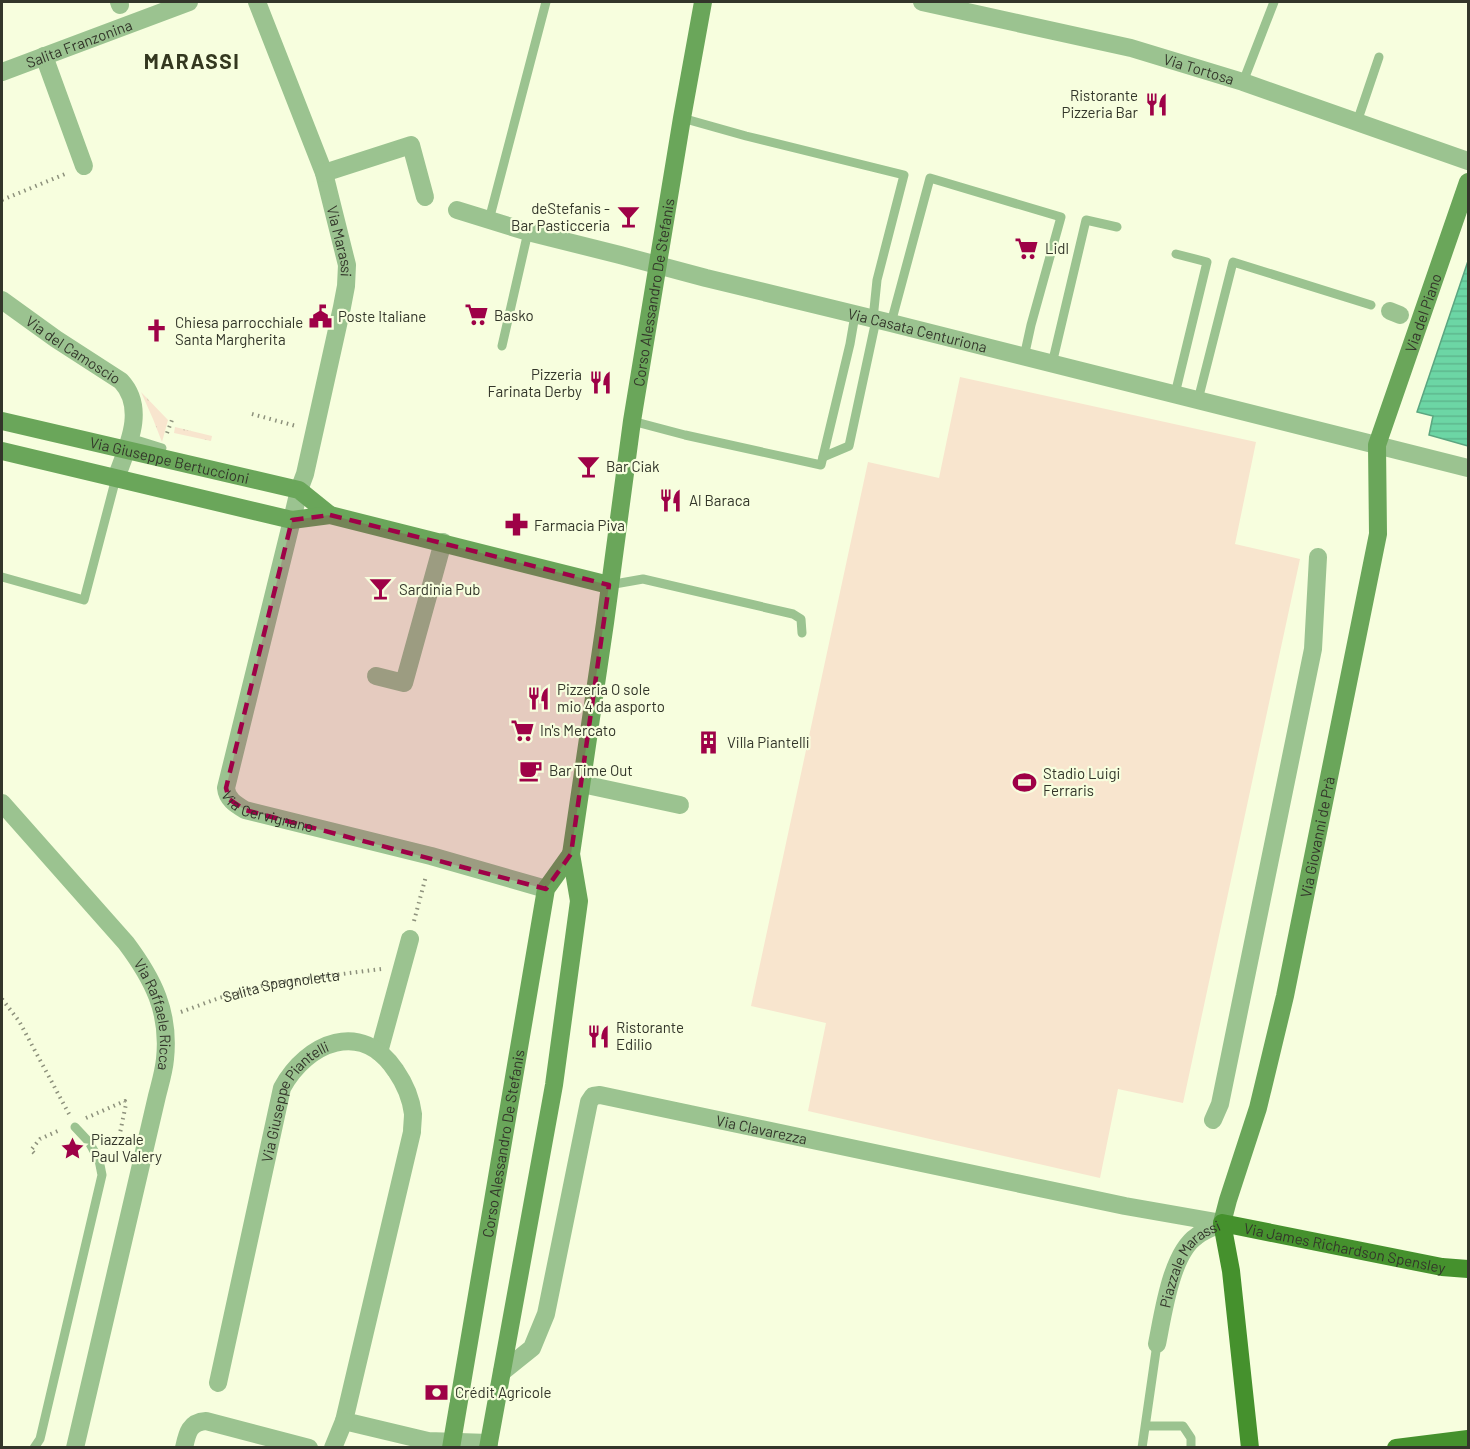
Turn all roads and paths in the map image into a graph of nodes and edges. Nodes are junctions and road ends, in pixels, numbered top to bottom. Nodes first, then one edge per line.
1 (189, 2) edge
2 (257, 2) edge
3 (546, 2) edge
4 (703, 2) edge
5 (922, 2) edge
6 (1274, 2) edge
7 (959, 5) edge
8 (44, 56) junction
9 (1379, 57) dead end
10 (2, 70) edge
11 (1243, 82) junction
12 (682, 118) junction
13 (1357, 122) junction
14 (1468, 161) edge
15 (84, 166) joint
16 (324, 173) junction
17 (1468, 182) edge
18 (425, 197) dead end
19 (2, 200) edge
20 (457, 210) dead end
21 (489, 220) junction
22 (1117, 228) dead end
23 (528, 232) junction
24 (1176, 254) dead end
25 (657, 265) junction
26 (2, 300) edge
27 (1371, 305) dead end
28 (855, 315) junction
29 (880, 321) junction
30 (502, 346) dead end
31 (1024, 357) junction
32 (1052, 363) junction
33 (1175, 394) junction
34 (1198, 400) junction
35 (252, 414) dead end
36 (2, 421) edge
37 (632, 421) junction
38 (315, 431) junction
39 (128, 444) junction
40 (1377, 445) junction
41 (162, 448) dead end
42 (2, 451) edge
43 (823, 457) junction
44 (1468, 468) edge
45 (116, 478) junction
46 (299, 490) junction
47 (330, 515) junction
48 (292, 520) junction
49 (442, 542) junction
50 (1318, 557) dead end
51 (2, 577) edge
52 (609, 585) junction
53 (802, 633) dead end
54 (376, 676) dead end
55 (582, 784) junction
56 (2, 803) edge
57 (680, 805) dead end
58 (571, 854) junction
59 (431, 856) junction
60 (546, 889) junction
61 (410, 939) joint
62 (403, 966) junction
63 (2, 999) edge
64 (163, 1018) junction
65 (379, 1052) junction
66 (66, 1107) dead end
67 (1213, 1120) dead end
68 (75, 1127) dead end
69 (1222, 1223) junction
70 (1468, 1269) edge
71 (1157, 1344) joint
72 (502, 1372) junction
73 (218, 1383) dead end
74 (344, 1421) junction
75 (1146, 1426) junction
76 (1468, 1439) edge
77 (451, 1444) edge
78 (489, 1445) edge
79 (34, 1448) edge
80 (75, 1448) edge
81 (184, 1448) edge
82 (309, 1448) edge
83 (333, 1448) edge
84 (1142, 1448) edge
85 (1191, 1448) edge
86 (1250, 1448) edge
87 (1396, 1448) edge

1 - 8 street, Salita Franzonina
2 - 16 street, Via Marassi
3 - 21 lane
4 - 12 main road, Corso Alessandro De Stefanis
5 - 7 street, Via Tortosa
6 - 11 lane
7 - 11 street, Via Tortosa
8 - 10 street, Salita Franzonina
8 - 15 street
9 - 13 lane
11 - 13 street, Via Tortosa
12 - 25 main road, Corso Alessandro De Stefanis
12 - 29 lane
13 - 14 street, Via Tortosa
15 - 19 path
16 - 18 street
16 - 38 street, Via Marassi
17 - 40 main road, Via del Piano
20 - 21 street, Via Casata Centuriona
21 - 23 street, Via Casata Centuriona
22 - 32 lane
23 - 25 street, Via Casata Centuriona
23 - 30 lane
24 - 33 lane
25 - 28 street, Via Casata Centuriona
25 - 37 main road, Corso Alessandro De Stefanis
26 - 39 street, Via del Camoscio
27 - 34 lane
28 - 29 street, Via Casata Centuriona
28 - 43 lane
29 - 31 street, Via Casata Centuriona
29 - 31 lane
29 - 43 lane
31 - 32 street, Via Casata Centuriona
32 - 33 street, Via Casata Centuriona
33 - 34 street, Via Casata Centuriona
34 - 40 street, Via Casata Centuriona
35 - 38 path
36 - 39 main road, Via Giuseppe Bertuccioni
37 - 43 lane
37 - 52 main road, Corso Alessandro De Stefanis
38 - 46 street, Via Marassi
39 - 41 lane
39 - 45 street, Via del Camoscio
39 - 46 main road, Via Giuseppe Bertuccioni
40 - 44 street, Via Casata Centuriona
40 - 69 main road, Via Giovanni de Prà
42 - 45 main road, Via Giuseppe Bertuccioni
45 - 48 main road, Via Giuseppe Bertuccioni
45 - 51 lane, Via Giuseppe Bertuccioni
46 - 47 main road, Via Giuseppe Bertuccioni
46 - 48 street, Via Cervignano
47 - 48 main road, Via Giuseppe Bertuccioni
47 - 49 main road, Via Giuseppe Bertuccioni
48 - 59 street, Via Cervignano
49 - 52 main road, Via Giuseppe Bertuccioni
49 - 54 street
50 - 67 street
52 - 53 lane
52 - 55 main road, Corso Alessandro De Stefanis
55 - 57 street
55 - 58 main road, Corso Alessandro De Stefanis
56 - 64 street, Via Raffaele Ricca
58 - 60 main road, Corso Alessandro De Stefanis
58 - 72 main road, Corso Alessandro De Stefanis
59 - 60 street, Via Cervignano
59 - 61 path
60 - 77 main road, Corso Alessandro De Stefanis
61 - 62 street
62 - 64 path, Salita Spagnoletta
62 - 65 street
63 - 66 path
64 - 80 street, Via Raffaele Ricca
65 - 73 street, Via Giuseppe Piantelli
65 - 74 street, Via Giuseppe Piantelli
68 - 79 lane
69 - 70 main road, Via James Richardson Spensley
69 - 71 street, Piazzale Marassi
69 - 72 street, Via Clavarezza
69 - 86 main road, Piazzale Marassi
71 - 75 lane, Piazzale Marassi
72 - 78 main road, Corso Alessandro De Stefanis
74 - 77 street
74 - 83 street, Via Giuseppe Piantelli
75 - 84 lane, Piazzale Marassi
75 - 85 lane
76 - 87 main road
77 - 78 street, Corso Alessandro De Stefanis
81 - 82 street

